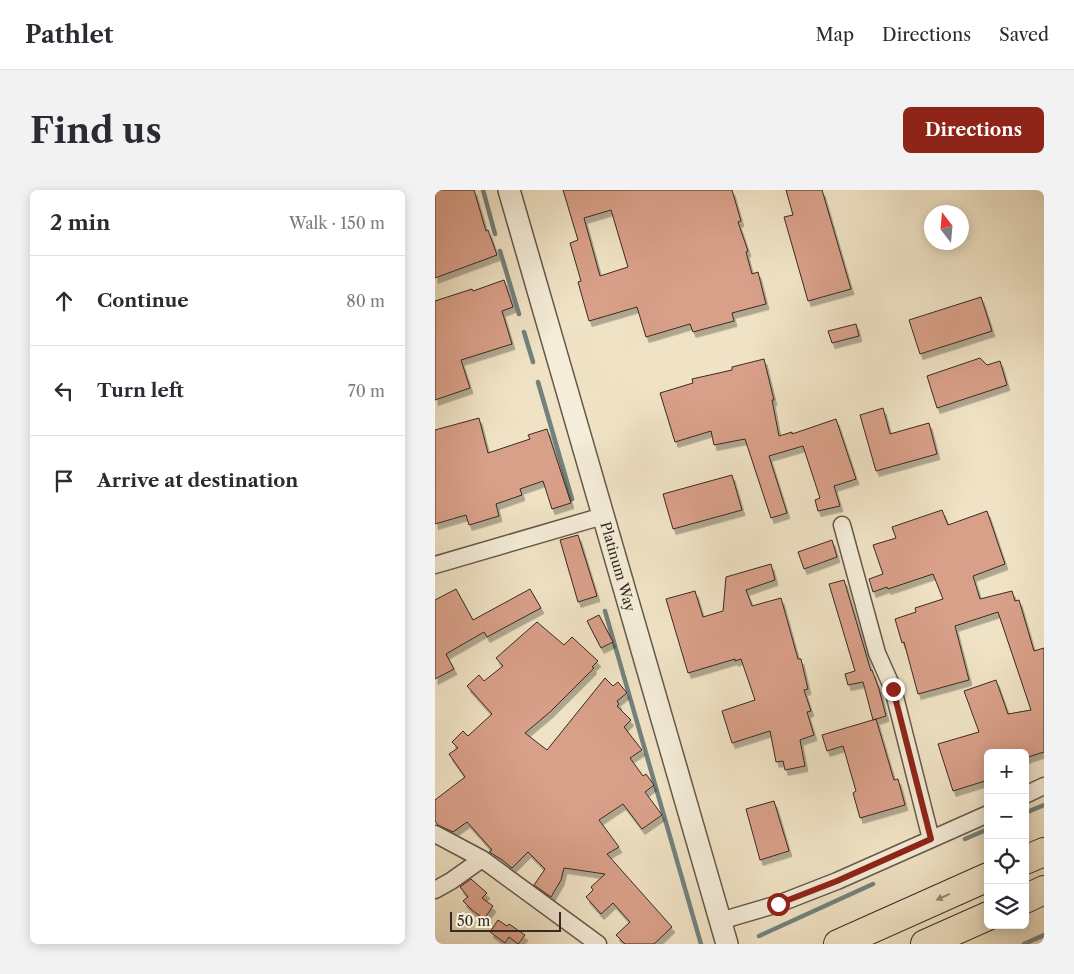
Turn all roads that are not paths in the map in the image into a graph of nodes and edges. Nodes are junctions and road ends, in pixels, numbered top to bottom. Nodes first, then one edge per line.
1 (509, 190) edge
2 (603, 516) junction
3 (843, 525) dead end
4 (435, 565) edge
5 (1044, 786) edge
6 (1027, 794) edge
7 (984, 816) edge
8 (435, 834) edge
9 (931, 839) junction
10 (1044, 852) edge
11 (1029, 858) edge
12 (482, 859) junction
13 (984, 879) edge
14 (435, 890) edge
15 (1044, 890) edge
16 (1029, 897) edge
17 (984, 918) edge
18 (721, 921) junction
19 (598, 944) edge
20 (727, 944) edge
21 (839, 944) edge
22 (925, 944) edge

1 - 2 street, Platinum Way
2 - 4 street
2 - 18 street, Platinum Way
3 - 9 street
5 - 6 street
7 - 9 street
8 - 12 street
9 - 18 street
10 - 11 highway
12 - 14 street
12 - 19 street
13 -> 21 highway
15 - 16 highway
17 - 22 highway
18 - 20 street, Platinum Way

